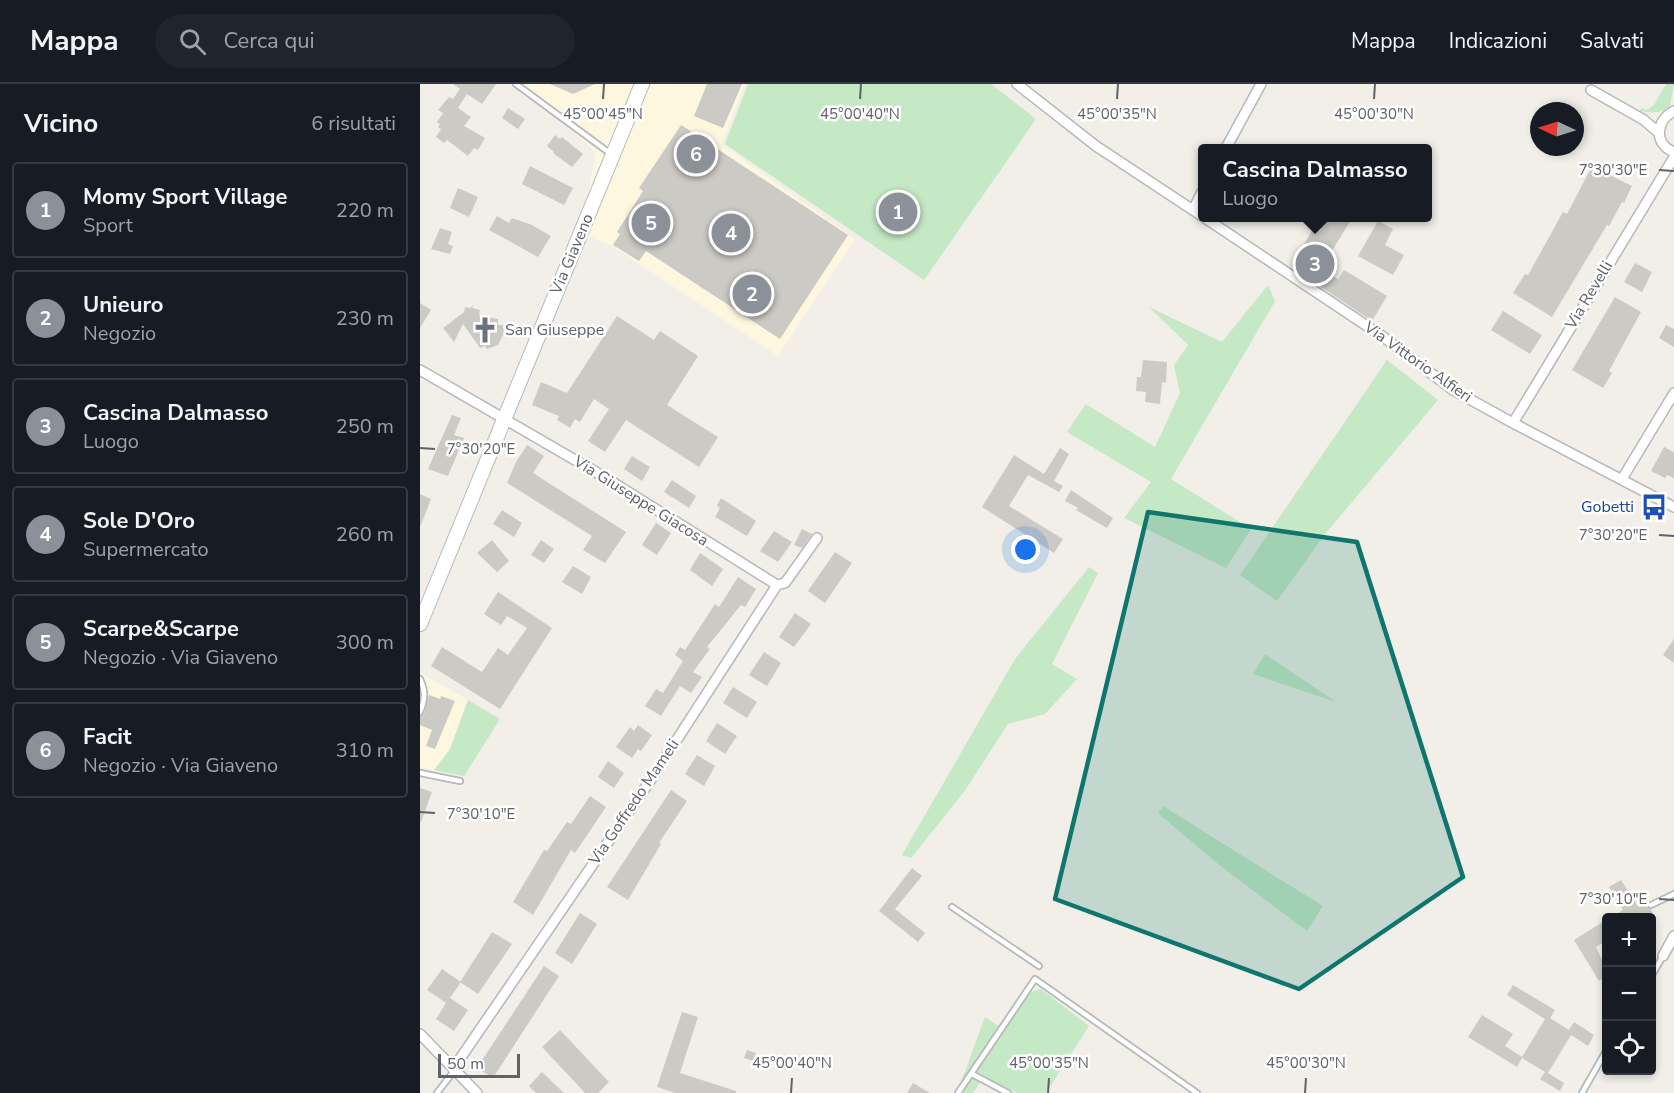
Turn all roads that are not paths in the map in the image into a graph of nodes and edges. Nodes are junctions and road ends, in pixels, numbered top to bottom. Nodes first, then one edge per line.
1 (516, 84) edge
2 (642, 84) edge
3 (1017, 84) edge
4 (1261, 84) edge
5 (1591, 90) dead end
6 (1674, 111) edge
7 (1663, 119) junction
8 (1644, 120) junction
9 (1659, 133) junction
10 (1228, 144) edge
11 (1672, 152) edge
12 (613, 155) junction
13 (1198, 201) edge
14 (1193, 210) junction
15 (1198, 213) edge
16 (1211, 222) edge
17 (420, 370) edge
18 (1674, 393) edge
19 (504, 417) junction
20 (1512, 423) junction
21 (1622, 479) junction
22 (1674, 507) edge
23 (817, 538) dead end
24 (777, 585) junction
25 (420, 624) edge
26 (420, 679) edge
27 (420, 712) edge
28 (420, 773) edge
29 (460, 781) dead end
30 (1674, 894) edge
31 (1651, 905) dead end
32 (952, 907) dead end
33 (1674, 936) edge
34 (1663, 956) joint
35 (1039, 966) dead end
36 (1656, 968) edge
37 (420, 1034) edge
38 (1602, 1058) edge
39 (453, 1070) junction
40 (972, 1074) junction
41 (437, 1093) edge
42 (477, 1093) edge
43 (958, 1093) edge
44 (1008, 1093) edge
45 (1197, 1093) edge
46 (1582, 1093) edge

1 - 12 lane
2 - 12 main road, Via Giaveno
3 - 14 street, Via Vittorio Alfieri
4 - 10 street
5 - 8 street, Via Revelli
6 - 7 street
7 - 8 street
7 - 9 street
8 - 9 street, Via Revelli
9 - 11 street, Via Revelli
11 - 20 street, Via Revelli
12 - 19 main road, Via Giaveno
13 - 14 street
14 - 15 street, Via Vittorio Alfieri
16 - 20 street, Via Vittorio Alfieri
17 - 19 street, Via Giuseppe Giacosa
18 - 21 street
19 - 24 street, Via Giuseppe Giacosa
19 - 25 main road, Via Giaveno
20 - 21 street, Via Vittorio Alfieri
21 - 22 street, Via Vittorio Alfieri
23 - 24 street, Via Goffredo Mameli
24 - 39 street, Via Goffredo Mameli
26 - 27 lane
28 - 29 lane
30 - 31 lane
32 - 35 lane
33 - 34 street
34 - 36 lane
37 - 39 street
38 - 46 lane
39 - 41 lane
39 - 42 street
40 - 43 lane
40 - 44 lane
40 - 45 lane

